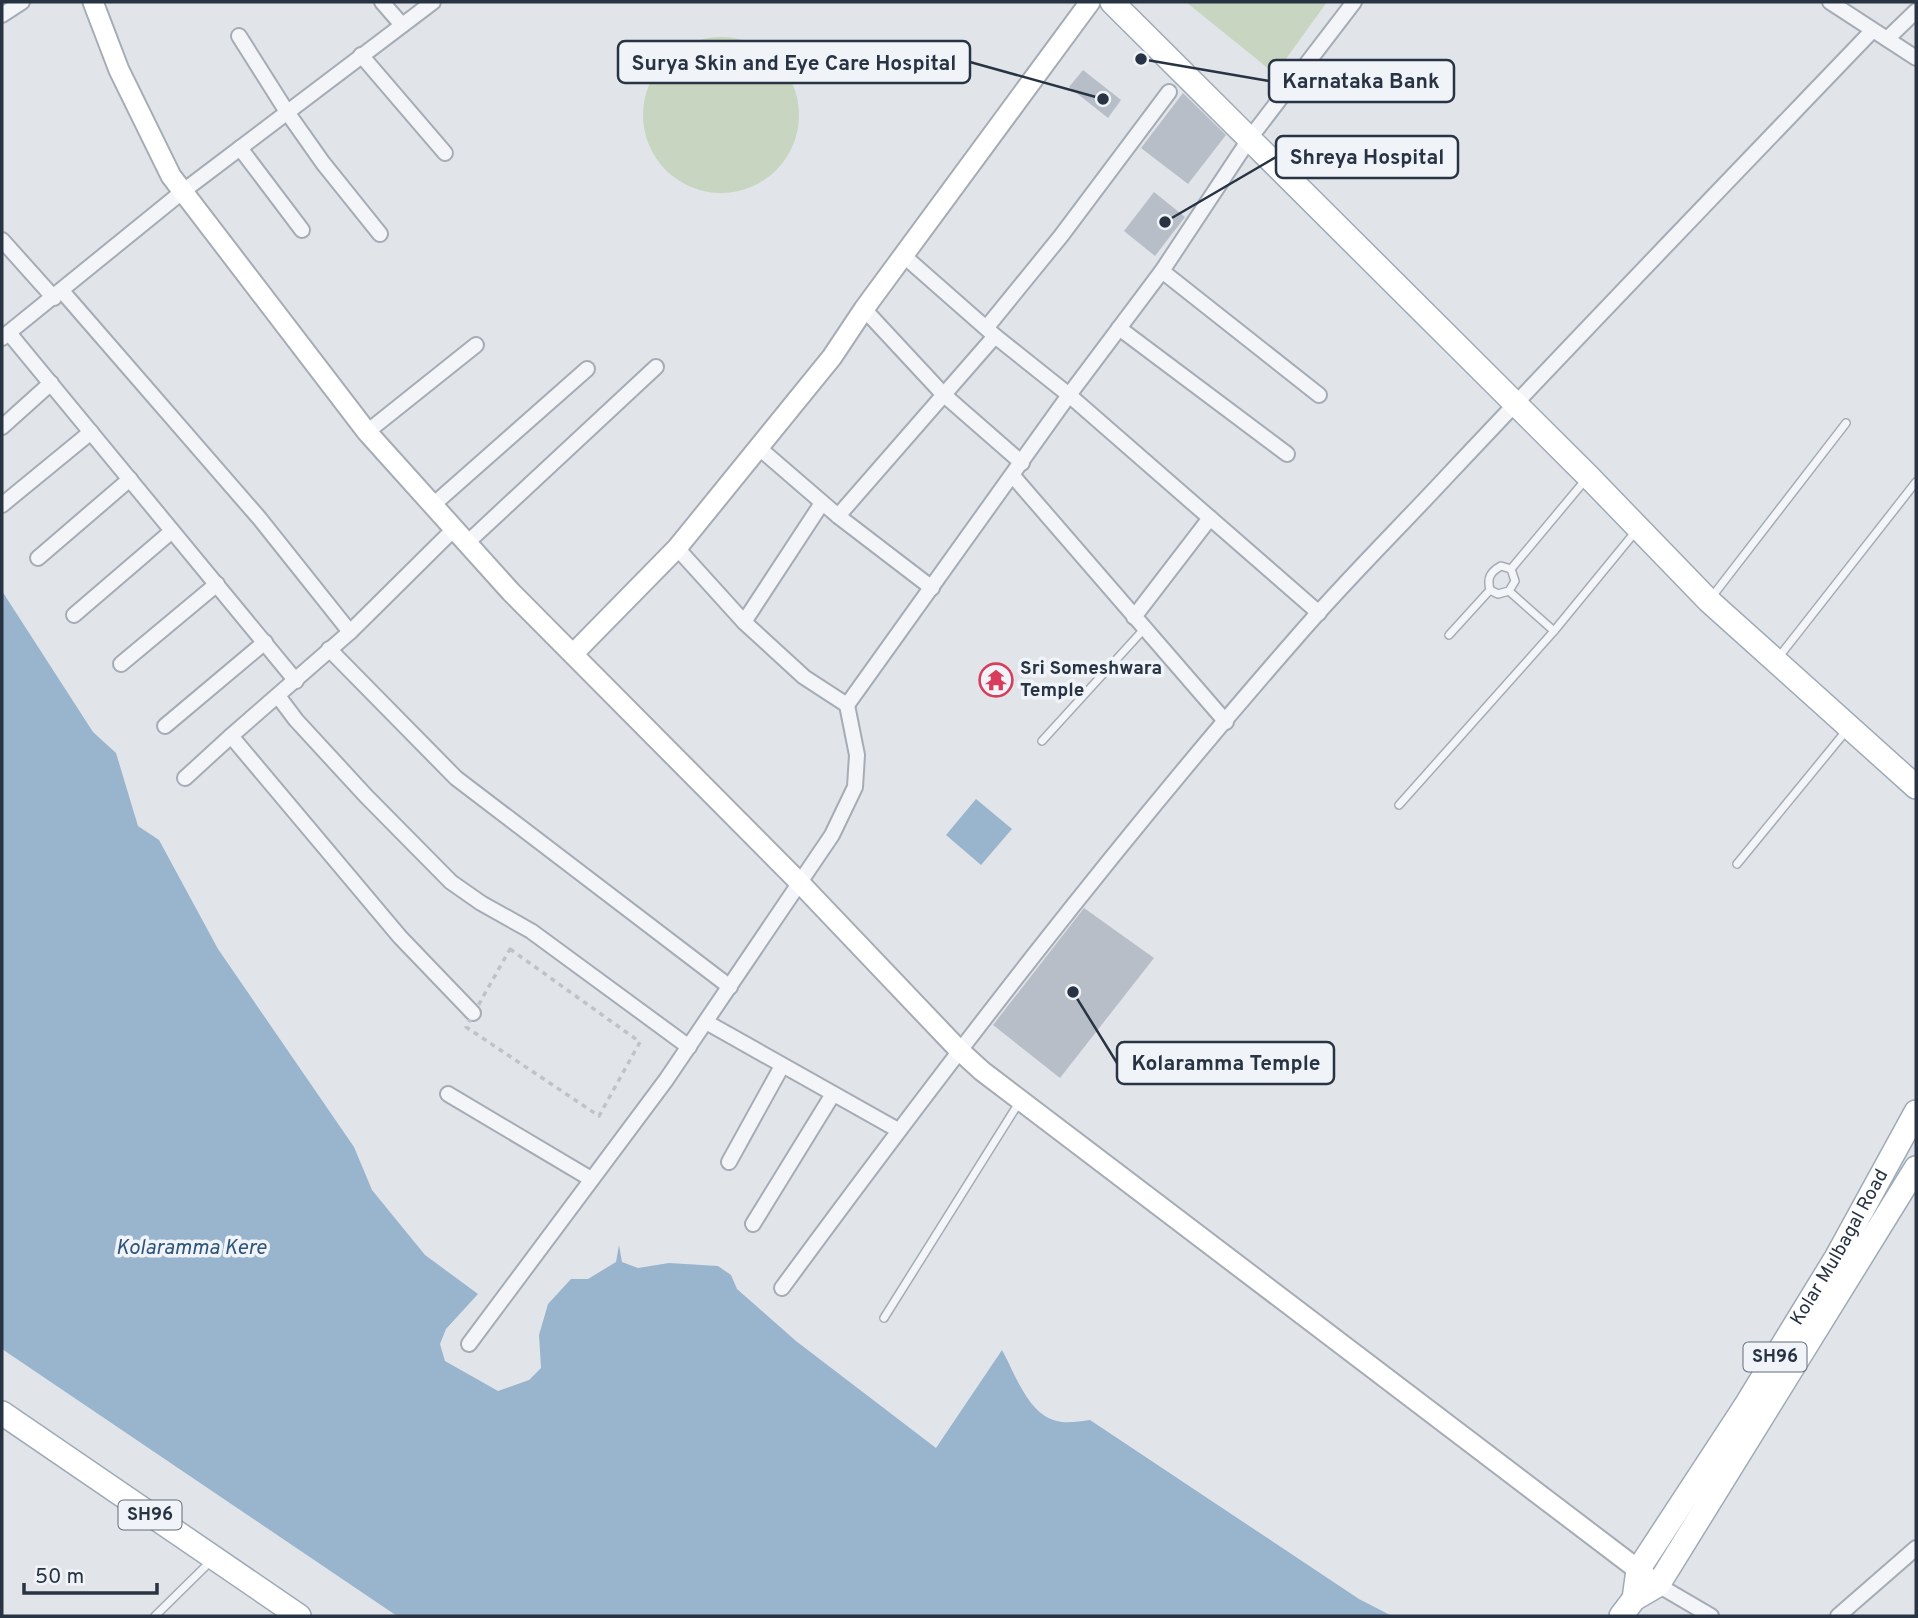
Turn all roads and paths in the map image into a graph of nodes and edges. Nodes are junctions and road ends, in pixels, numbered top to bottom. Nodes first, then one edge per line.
1 (22, 2) edge
2 (93, 2) edge
3 (382, 2) edge
4 (433, 2) edge
5 (1090, 2) edge
6 (1112, 2) edge
7 (1354, 2) edge
8 (1830, 2) edge
9 (1916, 11) edge
10 (2, 15) edge
11 (402, 25) junction
12 (1872, 31) junction
13 (239, 36) dead end
14 (1887, 39) junction
15 (361, 55) junction
16 (1916, 58) edge
17 (1169, 92) dead end
18 (287, 112) junction
19 (1250, 138) junction
20 (240, 149) junction
21 (445, 153) dead end
22 (181, 192) junction
23 (302, 230) dead end
24 (380, 234) dead end
25 (2, 240) edge
26 (905, 256) junction
27 (1161, 271) junction
28 (58, 295) junction
29 (864, 309) junction
30 (1119, 328) junction
31 (991, 331) junction
32 (5, 335) edge
33 (476, 345) dead end
34 (656, 367) dead end
35 (587, 369) dead end
36 (51, 383) junction
37 (943, 394) junction
38 (1069, 395) junction
39 (1319, 395) dead end
40 (1516, 404) junction
41 (1846, 423) dead end
42 (2, 427) edge
43 (91, 432) junction
44 (367, 432) junction
45 (758, 447) junction
46 (1287, 454) dead end
47 (1021, 463) junction
48 (1013, 476) junction
49 (1588, 476) junction
50 (130, 479) junction
51 (1916, 482) edge
52 (822, 503) junction
53 (2, 505) edge
54 (433, 505) junction
55 (838, 516) junction
56 (1210, 518) junction
57 (1639, 528) junction
58 (172, 531) junction
59 (461, 536) junction
60 (677, 548) junction
61 (38, 558) dead end
62 (1511, 569) junction
63 (217, 584) junction
64 (932, 588) junction
65 (1490, 590) junction
66 (1509, 590) junction
67 (1709, 601) junction
68 (1319, 613) junction
69 (74, 615) dead end
70 (1134, 617) junction
71 (744, 622) junction
72 (1144, 628) junction
73 (1554, 631) junction
74 (350, 632) junction
75 (1449, 635) dead end
76 (265, 642) junction
77 (330, 649) junction
78 (573, 654) junction
79 (1776, 662) junction
80 (121, 664) dead end
81 (296, 681) junction
82 (278, 696) junction
83 (847, 705) junction
84 (1226, 722) junction
85 (165, 726) dead end
86 (1849, 727) junction
87 (230, 736) junction
88 (1042, 741) dead end
89 (185, 778) dead end
90 (1915, 786) edge
91 (1399, 805) dead end
92 (1737, 864) dead end
93 (799, 882) junction
94 (730, 987) junction
95 (473, 1013) junction
96 (706, 1022) junction
97 (689, 1047) junction
98 (959, 1050) junction
99 (782, 1066) junction
100 (448, 1094) dead end
101 (833, 1094) junction
102 (1021, 1100) junction
103 (1916, 1112) edge
104 (898, 1130) junction
105 (729, 1162) dead end
106 (1916, 1168) edge
107 (590, 1179) junction
108 (753, 1224) dead end
109 (782, 1288) dead end
110 (884, 1318) dead end
111 (469, 1344) dead end
112 (2, 1413) edge
113 (1916, 1548) edge
114 (214, 1558) junction
115 (1638, 1570) junction
116 (1658, 1585) junction
117 (1627, 1608) edge
118 (155, 1616) edge
119 (299, 1616) edge
120 (1712, 1616) edge
121 (1838, 1616) edge

1 - 10 street
2 - 22 street
3 - 11 street
4 - 11 street
5 - 26 street
6 - 19 main road
7 - 19 street
8 - 12 street
9 - 14 street
11 - 15 street
12 - 14 street
12 - 40 street
13 - 18 street
14 - 16 street
15 - 18 street
15 - 21 street
17 - 31 street
18 - 20 street
18 - 24 street
19 - 27 street
19 - 40 main road
20 - 22 street
20 - 23 street
22 - 28 street
22 - 44 street
25 - 28 street
26 - 29 street
26 - 31 street
27 - 30 street
27 - 39 street
28 - 32 street
28 - 74 street
29 - 37 street
29 - 45 street
30 - 38 street
30 - 46 street
31 - 37 street
31 - 38 street
32 - 36 street
33 - 44 street
34 - 59 street
35 - 54 street
36 - 42 street
36 - 43 street
37 - 47 street
37 - 55 street
38 - 47 street
38 - 56 street
40 - 49 main road
40 - 68 street
41 - 67 lane
43 - 50 street
43 - 53 street
44 - 54 street
45 - 52 street
45 - 60 street
47 - 48 street
48 - 64 street
48 - 70 street
49 - 57 main road
49 - 62 lane
50 - 58 street
50 - 61 street
51 - 79 lane
52 - 55 street
52 - 71 street
54 - 59 street
55 - 64 street
56 - 68 street
56 - 70 street
57 - 67 main road
57 - 73 lane
58 - 63 street
58 - 69 street
59 - 74 street
59 - 78 street
60 - 71 street
60 - 78 street
62 - 65 lane
62 - 66 lane
63 - 76 street
63 - 80 street
64 - 83 street
65 - 66 lane
65 - 75 lane
66 - 73 lane
67 - 79 main road
68 - 84 street
70 - 72 street
71 - 83 street
72 - 84 street
72 - 88 lane
73 - 91 lane
74 - 77 street
76 - 81 street
76 - 85 street
77 - 81 street
77 - 94 street
78 - 93 street
79 - 86 main road
81 - 82 street
82 - 87 street
82 - 97 street
83 - 93 street
84 - 98 street
86 - 90 main road
86 - 92 lane
87 - 89 street
87 - 95 street
93 - 94 street
93 - 98 street
94 - 96 street
95 - 95 path
96 - 97 street
96 - 99 street
97 - 107 street
98 - 102 street
98 - 104 street
99 - 101 street
99 - 105 street
100 - 107 street
101 - 104 street
101 - 108 street
102 - 110 lane
102 - 115 street
103 - 115 main road, Kolar Mulbagal Road / SH96
104 - 109 street
106 - 116 main road, Kolar Mulbagal Road / SH96
107 - 111 street
112 - 114 main road, SH96
113 - 121 street
114 - 118 lane
114 - 119 main road, SH96
115 - 116 street
115 - 117 main road, Kolar Mulbagal Road / SH96
116 - 117 main road, Kolar Mulbagal Road / SH96
116 - 120 street

